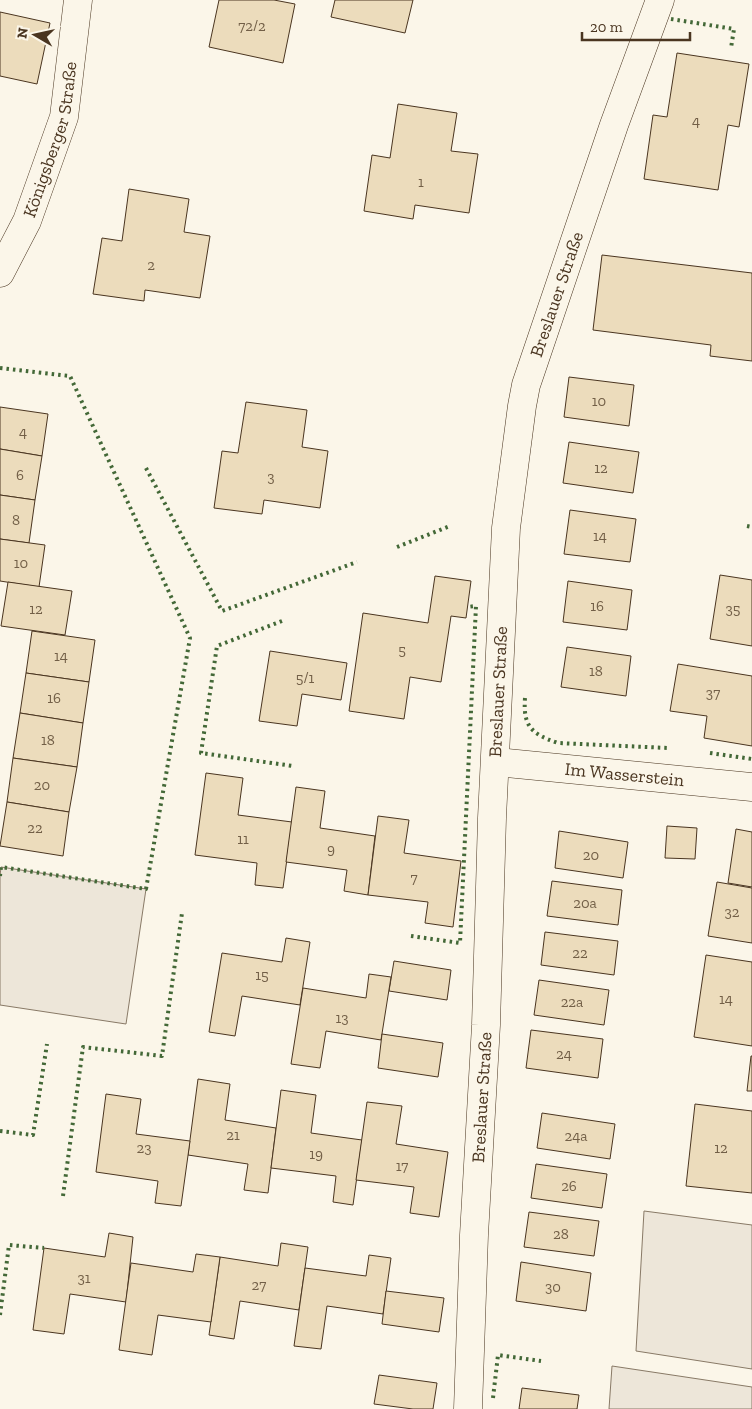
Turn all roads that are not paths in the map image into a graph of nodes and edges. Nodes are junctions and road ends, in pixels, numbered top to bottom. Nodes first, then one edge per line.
1 (78, 0) edge
2 (660, 0) edge
3 (0, 273) edge
4 (496, 762) junction
5 (752, 787) edge
6 (468, 1409) edge

1 - 3 street, Königsberger Straße
2 - 4 street, Breslauer Straße
4 - 5 street, Im Wasserstein
4 - 6 street, Breslauer Straße

